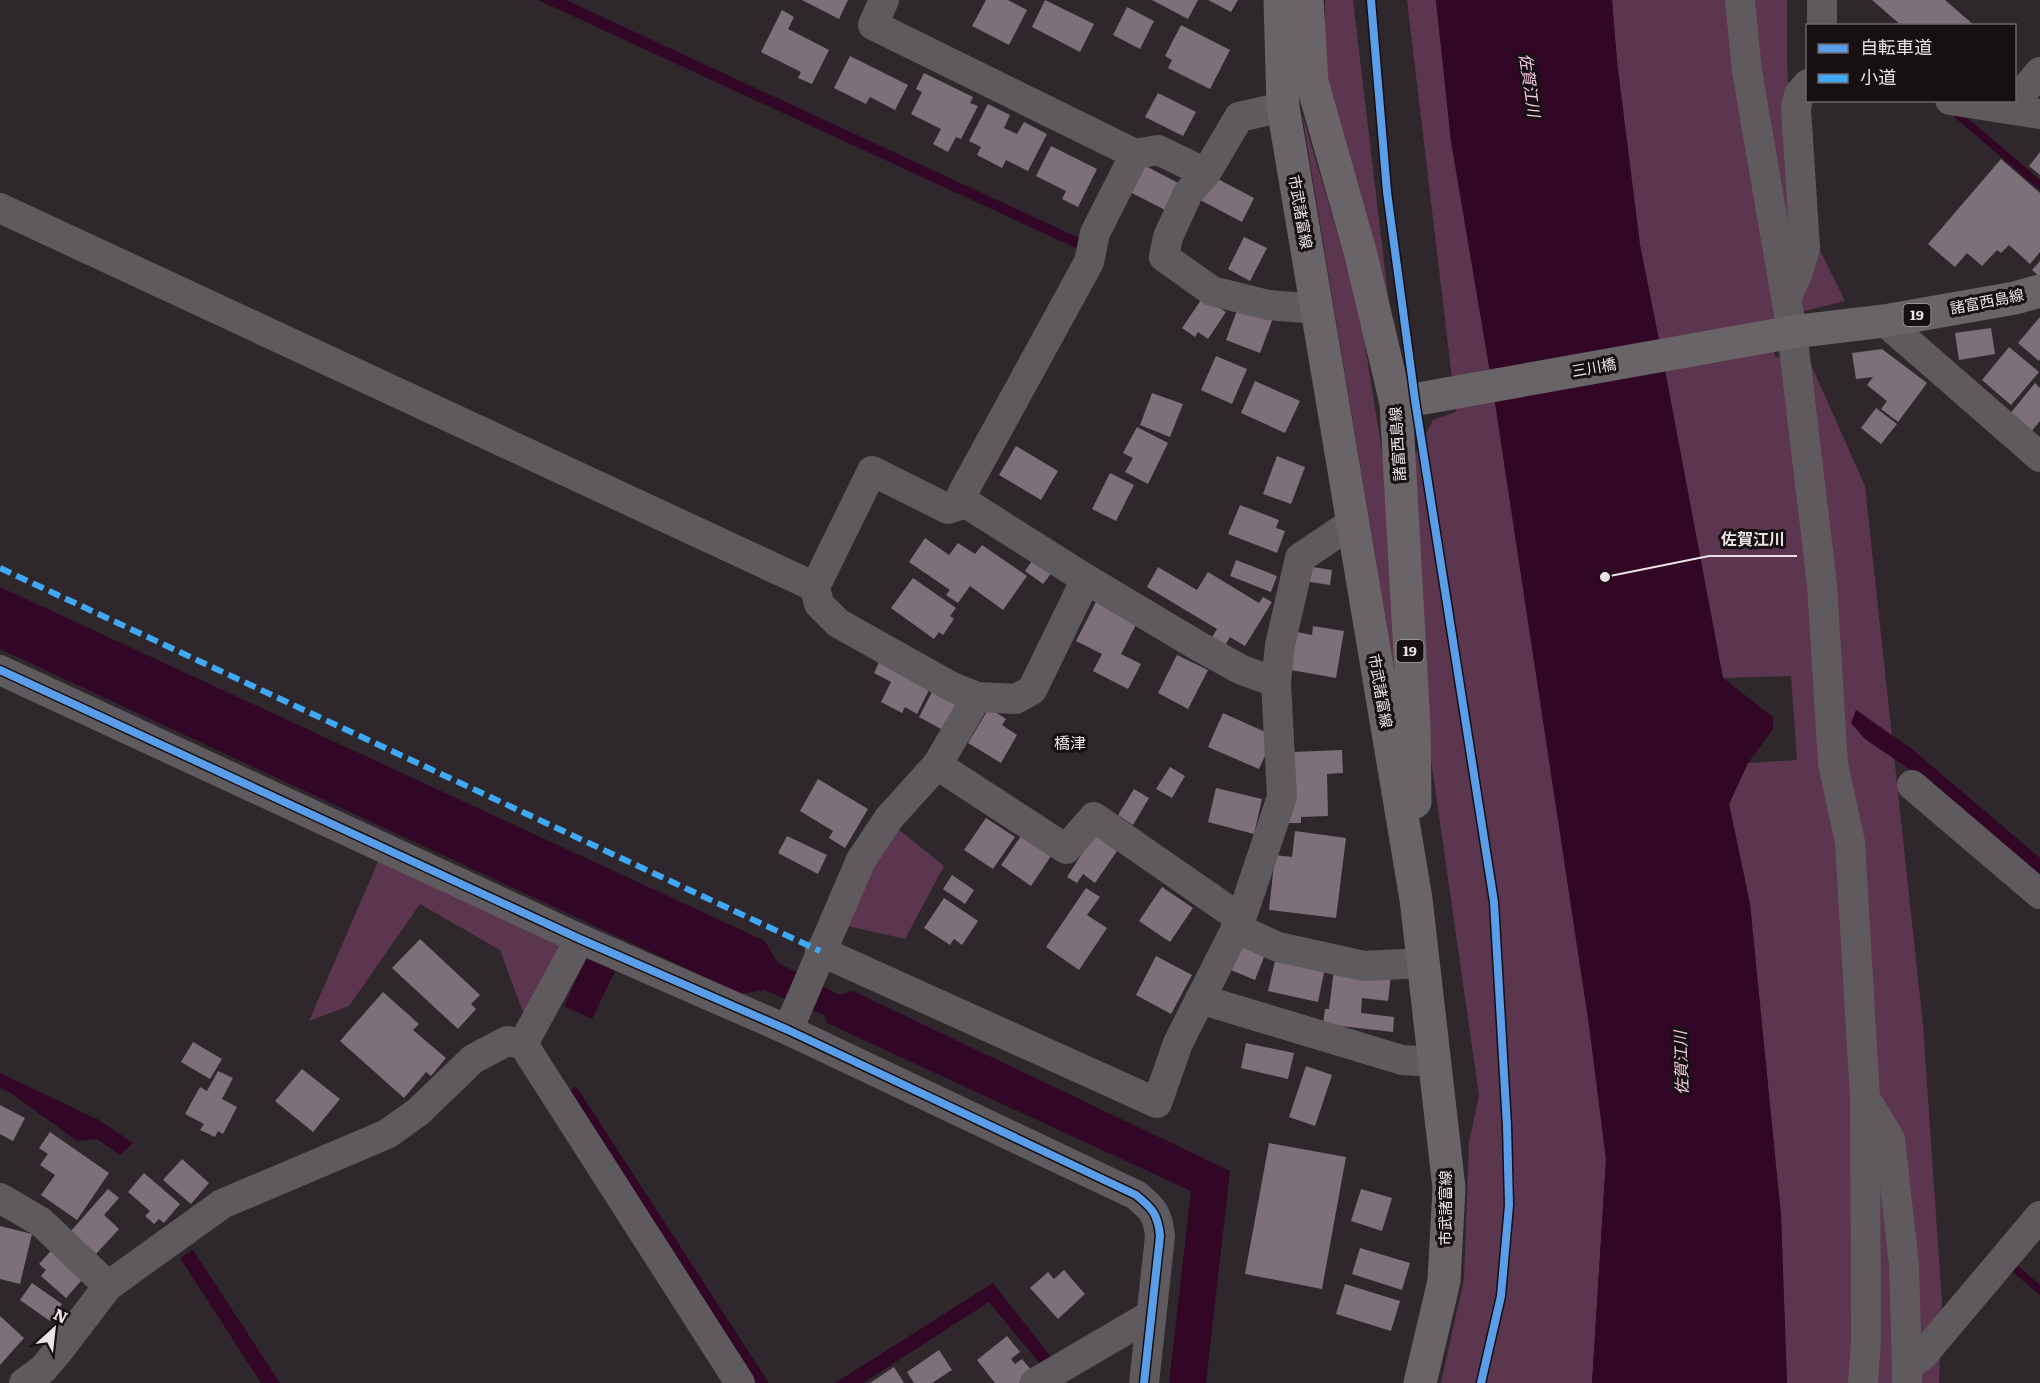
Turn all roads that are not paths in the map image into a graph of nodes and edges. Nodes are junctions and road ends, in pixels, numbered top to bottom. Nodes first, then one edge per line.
1 (884, 0) edge
2 (1280, 0) edge
3 (1307, 0) edge
4 (1740, 0) edge
5 (1822, 0) edge
6 (1822, 24) edge
7 (2040, 72) edge
8 (1806, 86) edge
9 (2016, 101) edge
10 (1963, 102) edge
11 (2015, 102) edge
12 (1282, 107) junction
13 (2009, 109) junction
14 (2040, 114) edge
15 (1135, 154) junction
16 (1206, 173) junction
17 (0, 208) edge
18 (2040, 291) edge
19 (1787, 297) junction
20 (1317, 309) junction
21 (1884, 321) junction
22 (1792, 332) junction
23 (1396, 403) junction
24 (2040, 458) edge
25 (966, 503) junction
26 (1352, 523) junction
27 (1086, 579) junction
28 (815, 587) junction
29 (0, 670) edge
30 (1276, 681) junction
31 (977, 697) junction
32 (937, 765) junction
33 (1912, 785) dead end
34 (2040, 894) edge
35 (1416, 899) junction
36 (1238, 923) junction
37 (580, 939) junction
38 (818, 957) junction
39 (1423, 963) junction
40 (1200, 999) junction
41 (792, 1023) junction
42 (523, 1044) junction
43 (1434, 1062) junction
44 (1865, 1098) junction
45 (0, 1198) edge
46 (2040, 1216) edge
47 (108, 1286) junction
48 (1151, 1315) junction
49 (1907, 1375) edge
50 (1046, 1376) edge
51 (24, 1383) edge
52 (740, 1383) edge
53 (1144, 1383) edge
54 (1420, 1383) edge
55 (1863, 1383) edge

1 - 15 street
2 - 12 main road, 市武諸富線
3 - 23 main road, 諸富西島線 / 19
4 - 19 street
5 - 6 street
7 - 9 street
8 - 19 street
10 - 13 street
11 - 13 street
12 - 16 street
12 - 20 main road, 市武諸富線
13 - 14 street
15 - 16 street
15 - 25 street
16 - 20 street
17 - 28 street
18 - 21 main road, 諸富西島線 / 19
19 - 22 street
20 - 26 main road, 市武諸富線
21 - 22 main road, 諸富西島線 / 19
21 - 24 street
22 - 23 main road, 三川橋 / 19
22 - 44 street
23 - 35 main road, 諸富西島線 / 19
25 - 27 street
25 - 28 street
26 - 30 street
26 - 35 main road, 市武諸富線
27 - 30 street
27 - 31 street
28 - 31 street
29 - 37 street
30 - 36 street
31 - 32 street
32 - 36 street
32 - 38 street
33 - 34 street
35 - 39 main road, 市武諸富線
36 - 39 street
36 - 40 street
37 - 41 street
37 - 42 street
38 - 40 street
38 - 41 street
39 - 43 main road, 市武諸富線
40 - 43 street
41 - 48 street
42 - 47 street
42 - 52 street
43 - 54 main road, 市武諸富線
44 - 49 street
44 - 55 street
45 - 47 street
46 - 49 street
47 - 51 street
48 - 50 street
48 - 53 street

